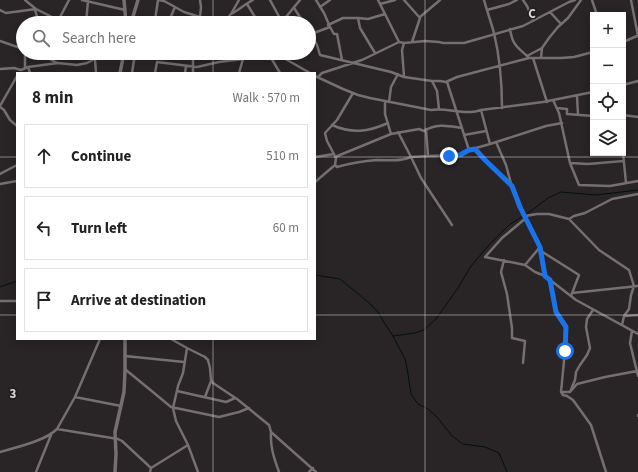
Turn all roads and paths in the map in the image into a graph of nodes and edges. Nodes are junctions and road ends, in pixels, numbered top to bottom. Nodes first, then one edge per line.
1 (25, 0) edge
2 (69, 0) edge
3 (82, 0) edge
4 (124, 0) edge
5 (138, 0) edge
6 (158, 0) edge
7 (200, 0) edge
8 (239, 0) edge
9 (254, 0) edge
10 (270, 0) edge
11 (300, 0) edge
12 (316, 0) edge
13 (330, 0) edge
14 (378, 0) edge
15 (395, 0) edge
16 (404, 0) edge
17 (440, 0) edge
18 (484, 0) edge
19 (516, 0) edge
20 (522, 0) edge
21 (575, 0) edge
22 (581, 0) edge
23 (592, 0) edge
24 (631, 0) edge
25 (88, 1) junction
26 (247, 4) junction
27 (380, 4) junction
28 (175, 7) junction
29 (320, 7) junction
30 (294, 8) junction
31 (0, 10) edge
32 (36, 10) junction
33 (124, 10) junction
34 (487, 10) junction
35 (550, 12) junction
36 (596, 12) edge
37 (231, 14) joint
38 (385, 14) junction
39 (37, 16) edge
40 (48, 16) edge
41 (61, 16) edge
42 (87, 16) edge
43 (125, 16) edge
44 (133, 16) edge
45 (156, 16) edge
46 (171, 16) edge
47 (197, 16) edge
48 (200, 16) edge
49 (255, 16) edge
50 (278, 16) edge
51 (288, 16) edge
52 (299, 16) edge
53 (420, 17) junction
54 (358, 18) junction
55 (533, 20) junction
56 (561, 24) junction
57 (329, 26) junction
58 (510, 29) junction
59 (316, 30) edge
60 (494, 34) junction
61 (637, 36) edge
62 (0, 41) edge
63 (626, 41) edge
64 (638, 41) edge
65 (399, 42) junction
66 (412, 42) junction
67 (316, 43) edge
68 (404, 43) junction
69 (16, 47) edge
70 (542, 48) junction
71 (375, 53) junction
72 (590, 53) edge
73 (530, 58) junction
74 (541, 58) junction
75 (26, 60) edge
76 (52, 60) edge
77 (93, 60) edge
78 (95, 60) edge
79 (123, 60) edge
80 (134, 60) dead end
81 (193, 60) edge
82 (235, 60) edge
83 (243, 60) edge
84 (272, 60) edge
85 (287, 60) edge
86 (342, 60) junction
87 (58, 63) junction
88 (352, 63) junction
89 (500, 65) junction
90 (186, 66) junction
91 (193, 66) junction
92 (27, 68) junction
93 (0, 69) edge
94 (21, 70) joint
95 (29, 72) edge
96 (96, 72) edge
97 (120, 72) edge
98 (132, 72) edge
99 (155, 72) edge
100 (185, 72) edge
101 (193, 72) edge
102 (239, 72) edge
103 (279, 72) edge
104 (308, 72) edge
105 (398, 74) junction
106 (317, 76) edge
107 (404, 77) junction
108 (16, 78) edge
109 (432, 81) junction
110 (638, 81) edge
111 (447, 82) junction
112 (626, 84) edge
113 (353, 92) junction
114 (590, 93) edge
115 (577, 96) junction
116 (553, 100) junction
117 (1, 101) edge
118 (385, 101) junction
119 (389, 102) junction
120 (547, 102) junction
121 (0, 106) edge
122 (502, 108) junction
123 (557, 108) junction
124 (439, 109) junction
125 (481, 110) junction
126 (457, 111) junction
127 (578, 115) junction
128 (626, 115) edge
129 (590, 116) edge
130 (638, 117) edge
131 (388, 123) junction
132 (562, 123) junction
133 (16, 125) edge
134 (332, 126) junction
135 (462, 128) junction
136 (426, 129) junction
137 (486, 131) junction
138 (398, 132) junction
139 (391, 134) junction
140 (464, 135) junction
141 (496, 142) junction
142 (490, 144) junction
143 (475, 149) junction
144 (469, 150) junction
145 (334, 155) junction
146 (428, 156) junction
147 (623, 156) edge
148 (316, 157) edge
149 (411, 157) junction
150 (624, 161) junction
151 (570, 163) junction
152 (335, 165) junction
153 (16, 166) edge
154 (0, 174) edge
155 (16, 181) edge
156 (316, 181) edge
157 (638, 181) edge
158 (626, 183) junction
159 (0, 184) edge
160 (512, 186) junction
161 (638, 194) edge
162 (526, 217) junction
163 (569, 219) junction
164 (452, 225) dead end
165 (540, 247) junction
166 (541, 251) junction
167 (504, 260) junction
168 (525, 265) junction
169 (545, 276) junction
170 (550, 280) junction
171 (636, 286) edge
172 (572, 293) junction
173 (571, 296) junction
174 (0, 301) edge
175 (16, 301) edge
176 (593, 310) junction
177 (638, 315) edge
178 (624, 316) junction
179 (622, 325) junction
180 (632, 331) junction
181 (638, 334) edge
182 (100, 340) edge
183 (124, 340) edge
184 (173, 340) edge
185 (187, 348) junction
186 (125, 356) junction
187 (184, 362) junction
188 (522, 363) dead end
189 (125, 370) junction
190 (637, 371) edge
191 (638, 376) edge
192 (211, 380) junction
193 (177, 391) junction
194 (561, 392) junction
195 (570, 392) junction
196 (76, 397) junction
197 (205, 397) junction
198 (235, 398) junction
199 (122, 406) junction
200 (173, 408) junction
201 (249, 408) junction
202 (57, 429) junction
203 (271, 432) junction
204 (52, 435) junction
205 (115, 438) junction
206 (188, 445) junction
207 (0, 452) edge
208 (151, 468) junction
209 (313, 468) junction
210 (36, 472) edge
211 (115, 472) edge
212 (150, 472) edge
213 (198, 472) edge
214 (279, 472) edge
215 (309, 472) edge
216 (316, 472) edge
217 (606, 472) edge

1 - 32 street
2 - 41 street
3 - 25 street
4 - 33 street
5 - 44 street
6 - 28 street
6 - 45 street
7 - 48 street
8 - 37 street
9 - 26 street
10 - 50 street
11 - 30 street
12 - 29 street
13 - 29 street
14 - 27 street
15 - 27 street
16 - 53 street
17 - 53 street
18 - 34 street
19 - 34 street
20 - 55 street
21 - 35 street
22 - 56 street
23 - 36 street
24 - 61 street
25 - 33 street
25 - 42 street
26 - 37 street
26 - 49 street
27 - 38 street
28 - 46 street
28 - 47 street
29 - 57 street
30 - 51 street
30 - 52 street
31 - 32 street
32 - 39 street
32 - 40 street
33 - 43 street
34 - 60 street
35 - 55 street
35 - 56 street
38 - 54 street
38 - 65 street
53 - 66 street
54 - 57 street
54 - 71 street
55 - 58 street
56 - 70 street
57 - 59 street
57 - 86 street
58 - 60 street
58 - 73 street
60 - 66 street
60 - 89 street
61 - 63 street
61 - 64 street
62 - 69 street
65 - 68 street
65 - 71 street
66 - 68 street
67 - 86 street
68 - 107 street
70 - 73 street
70 - 74 street
71 - 88 street
72 - 74 street
73 - 74 street
73 - 89 street
73 - 120 street
75 - 92 street
76 - 87 street
77 - 87 street
78 - 96 street
79 - 97 street
80 - 98 street
81 - 91 street
82 - 91 street
83 - 102 street
84 - 103 street
85 - 104 street
86 - 88 street
87 - 92 street
88 - 105 street
88 - 106 street
89 - 111 street
89 - 122 street
90 - 91 street
90 - 99 street
90 - 100 street
91 - 101 street
92 - 94 street
92 - 95 street
93 - 94 street
105 - 107 street
105 - 119 street
106 - 113 street
107 - 109 street
108 - 117 street
109 - 111 street
109 - 124 street
110 - 112 street
111 - 126 street
113 - 118 street
113 - 134 street
114 - 115 street
115 - 116 street
115 - 127 street
116 - 120 street
116 - 123 street
117 - 121 street
118 - 119 street
118 - 131 street
119 - 124 street
120 - 122 street
121 - 133 street
122 - 125 street
123 - 127 street
123 - 132 street
124 - 126 street
125 - 126 street
125 - 137 street
126 - 135 street
127 - 129 street
128 - 130 street
131 - 134 street
131 - 139 street
132 - 141 street
132 - 151 street
134 - 145 street
135 - 136 street
135 - 140 street
136 - 138 street
136 - 146 street
137 - 140 street
137 - 142 street
138 - 139 street
138 - 149 street
139 - 145 street
140 - 144 street
141 - 142 street
141 - 160 street
142 - 143 street
143 - 144 street
143 - 160 street
144 - 146 street
145 - 148 street
145 - 152 street
146 - 149 street
147 - 150 street
149 - 152 street
149 - 164 street
150 - 151 street
150 - 158 street
151 - 158 street
152 - 156 street
153 - 154 street
155 - 159 street
157 - 158 street
160 - 162 street
161 - 163 street
162 - 163 street
162 - 165 street
162 - 167 street
163 - 171 street
165 - 166 street
165 - 168 street
166 - 169 street
166 - 172 street
167 - 168 street
167 - 188 street
168 - 169 street
169 - 170 street
170 - 173 street
170 - 194 street
171 - 172 street
171 - 178 street
172 - 173 street
173 - 176 street
174 - 175 street
176 - 179 street
176 - 195 street
177 - 178 street
178 - 179 street
179 - 180 street
180 - 181 street
180 - 190 street
182 - 196 street
183 - 186 street
184 - 185 street
185 - 187 street
185 - 192 street
186 - 187 street
186 - 189 street
187 - 193 street
189 - 199 street
189 - 200 street
190 - 191 street
190 - 195 street
192 - 197 street
192 - 198 street
193 - 197 street
193 - 200 street
194 - 195 street
194 - 217 street
196 - 199 street
196 - 202 street
197 - 198 street
198 - 201 street
199 - 205 street
200 - 201 street
200 - 206 street
201 - 203 street
202 - 204 street
202 - 205 street
203 - 209 street
203 - 214 street
204 - 207 street
204 - 210 street
205 - 208 street
205 - 211 street
206 - 208 street
206 - 213 street
208 - 212 street
209 - 215 street
209 - 216 street

